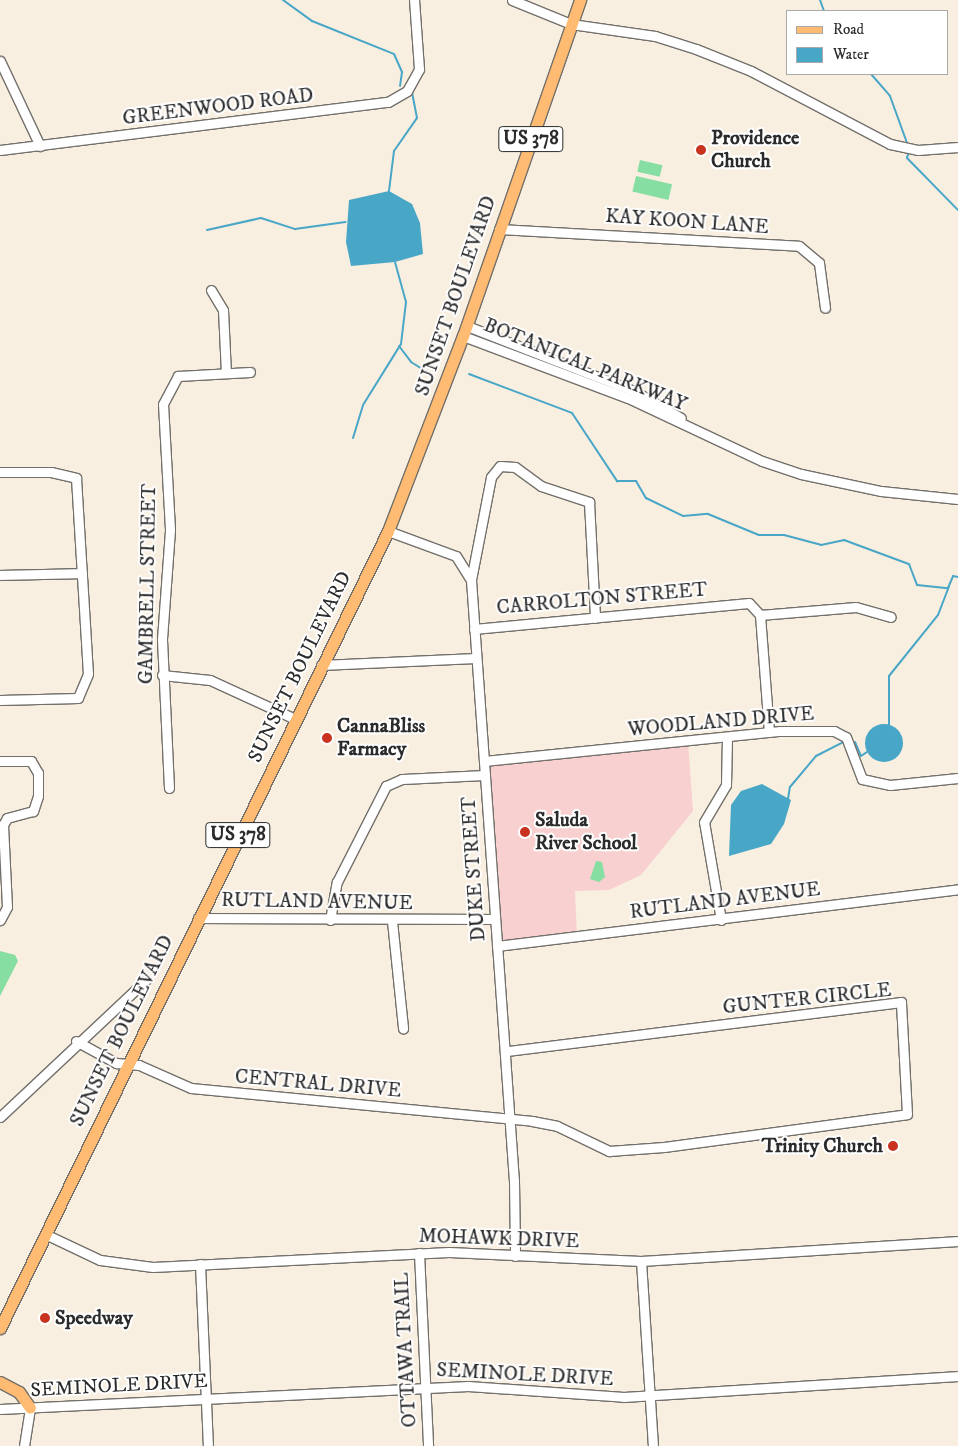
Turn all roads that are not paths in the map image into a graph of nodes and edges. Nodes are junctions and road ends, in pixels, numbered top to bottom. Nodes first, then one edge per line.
1 (414, 0) edge
2 (512, 0) edge
3 (580, 0) edge
4 (571, 24) junction
5 (0, 61) edge
6 (40, 146) junction
7 (958, 146) edge
8 (0, 150) edge
9 (499, 229) junction
10 (211, 290) dead end
11 (825, 308) dead end
12 (465, 331) junction
13 (250, 372) dead end
14 (226, 373) junction
15 (0, 472) edge
16 (958, 499) edge
17 (388, 531) junction
18 (82, 573) junction
19 (0, 575) edge
20 (471, 580) junction
21 (760, 615) junction
22 (891, 617) dead end
23 (596, 618) junction
24 (474, 629) junction
25 (476, 658) junction
26 (322, 665) junction
27 (162, 675) junction
28 (0, 700) edge
29 (295, 719) junction
30 (769, 732) junction
31 (727, 737) junction
32 (0, 761) edge
33 (484, 761) junction
34 (485, 775) junction
35 (958, 778) edge
36 (169, 788) dead end
37 (2, 857) edge
38 (958, 889) edge
39 (198, 918) junction
40 (495, 919) junction
41 (0, 920) edge
42 (330, 920) junction
43 (721, 920) junction
44 (392, 921) junction
45 (497, 946) junction
46 (146, 980) dead end
47 (403, 1028) dead end
48 (76, 1041) junction
49 (504, 1051) junction
50 (128, 1063) junction
51 (0, 1117) edge
52 (509, 1121) junction
53 (45, 1234) junction
54 (958, 1241) edge
55 (419, 1253) junction
56 (514, 1256) junction
57 (642, 1261) junction
58 (200, 1264) junction
59 (0, 1328) edge
60 (958, 1376) edge
61 (0, 1382) edge
62 (425, 1388) junction
63 (650, 1396) junction
64 (206, 1400) junction
65 (30, 1408) junction
66 (0, 1409) edge
67 (24, 1446) edge
68 (208, 1446) edge
69 (428, 1446) edge
70 (653, 1446) edge

1 - 6 street, GREENWOOD ROAD
2 - 4 street
3 - 4 main road, SUNSET BOULEVARD / US 378
4 - 7 street
4 - 9 main road, SUNSET BOULEVARD / US 378
5 - 6 street
6 - 8 street, GREENWOOD ROAD
9 - 11 street, KAY KOON LANE
9 - 12 main road, SUNSET BOULEVARD / US 378
10 - 14 street
12 - 16 street, BOTANICAL PARKWAY
12 - 17 main road, SUNSET BOULEVARD / US 378
13 - 14 street
14 - 27 street, GAMBRELL STREET
15 - 18 street
17 - 20 street, DUKE STREET
17 - 26 main road, SUNSET BOULEVARD / US 378
18 - 19 street
18 - 28 street
20 - 23 street
20 - 24 street, DUKE STREET
21 - 22 street
21 - 23 street, CARROLTON STREET
21 - 30 street
23 - 24 street, CARROLTON STREET
24 - 25 street, DUKE STREET
25 - 26 street
25 - 33 street, DUKE STREET
26 - 29 main road, SUNSET BOULEVARD / US 378
27 - 29 street
27 - 36 street, GAMBRELL STREET
29 - 39 main road, SUNSET BOULEVARD / US 378
30 - 31 street, WOODLAND DRIVE
30 - 35 street, WOODLAND DRIVE
31 - 33 street, WOODLAND DRIVE
31 - 43 street
32 - 37 street
33 - 34 street, DUKE STREET
34 - 40 street, DUKE STREET
34 - 42 street
37 - 41 street
38 - 43 street, RUTLAND AVENUE
39 - 42 street, RUTLAND AVENUE
39 - 50 main road, SUNSET BOULEVARD / US 378
40 - 44 street, RUTLAND AVENUE
40 - 45 street, DUKE STREET
42 - 44 street, RUTLAND AVENUE
43 - 45 street, RUTLAND AVENUE
44 - 47 street
45 - 49 street, DUKE STREET
46 - 48 street
48 - 50 street, CENTRAL DRIVE
48 - 51 street
49 - 52 street, DUKE STREET
49 - 52 street, GUNTER CIRCLE
50 - 52 street, CENTRAL DRIVE
50 - 53 main road, SUNSET BOULEVARD / US 378
52 - 56 street, DUKE STREET
53 - 58 street, MOHAWK DRIVE
53 - 59 main road, SUNSET BOULEVARD / US 378
54 - 57 street, MOHAWK DRIVE
55 - 56 street, MOHAWK DRIVE
55 - 58 street, MOHAWK DRIVE
55 - 62 street, OTTAWA TRAIL
56 - 57 street, MOHAWK DRIVE
57 - 63 street
58 - 64 street
60 - 63 street, SEMINOLE DRIVE
61 - 65 main road
62 - 63 street, SEMINOLE DRIVE
62 - 64 street, SEMINOLE DRIVE
62 - 69 street, OTTAWA TRAIL
63 - 70 street
64 - 65 street, SEMINOLE DRIVE
64 - 68 street
65 - 66 street, SEMINOLE DRIVE
65 - 67 street

